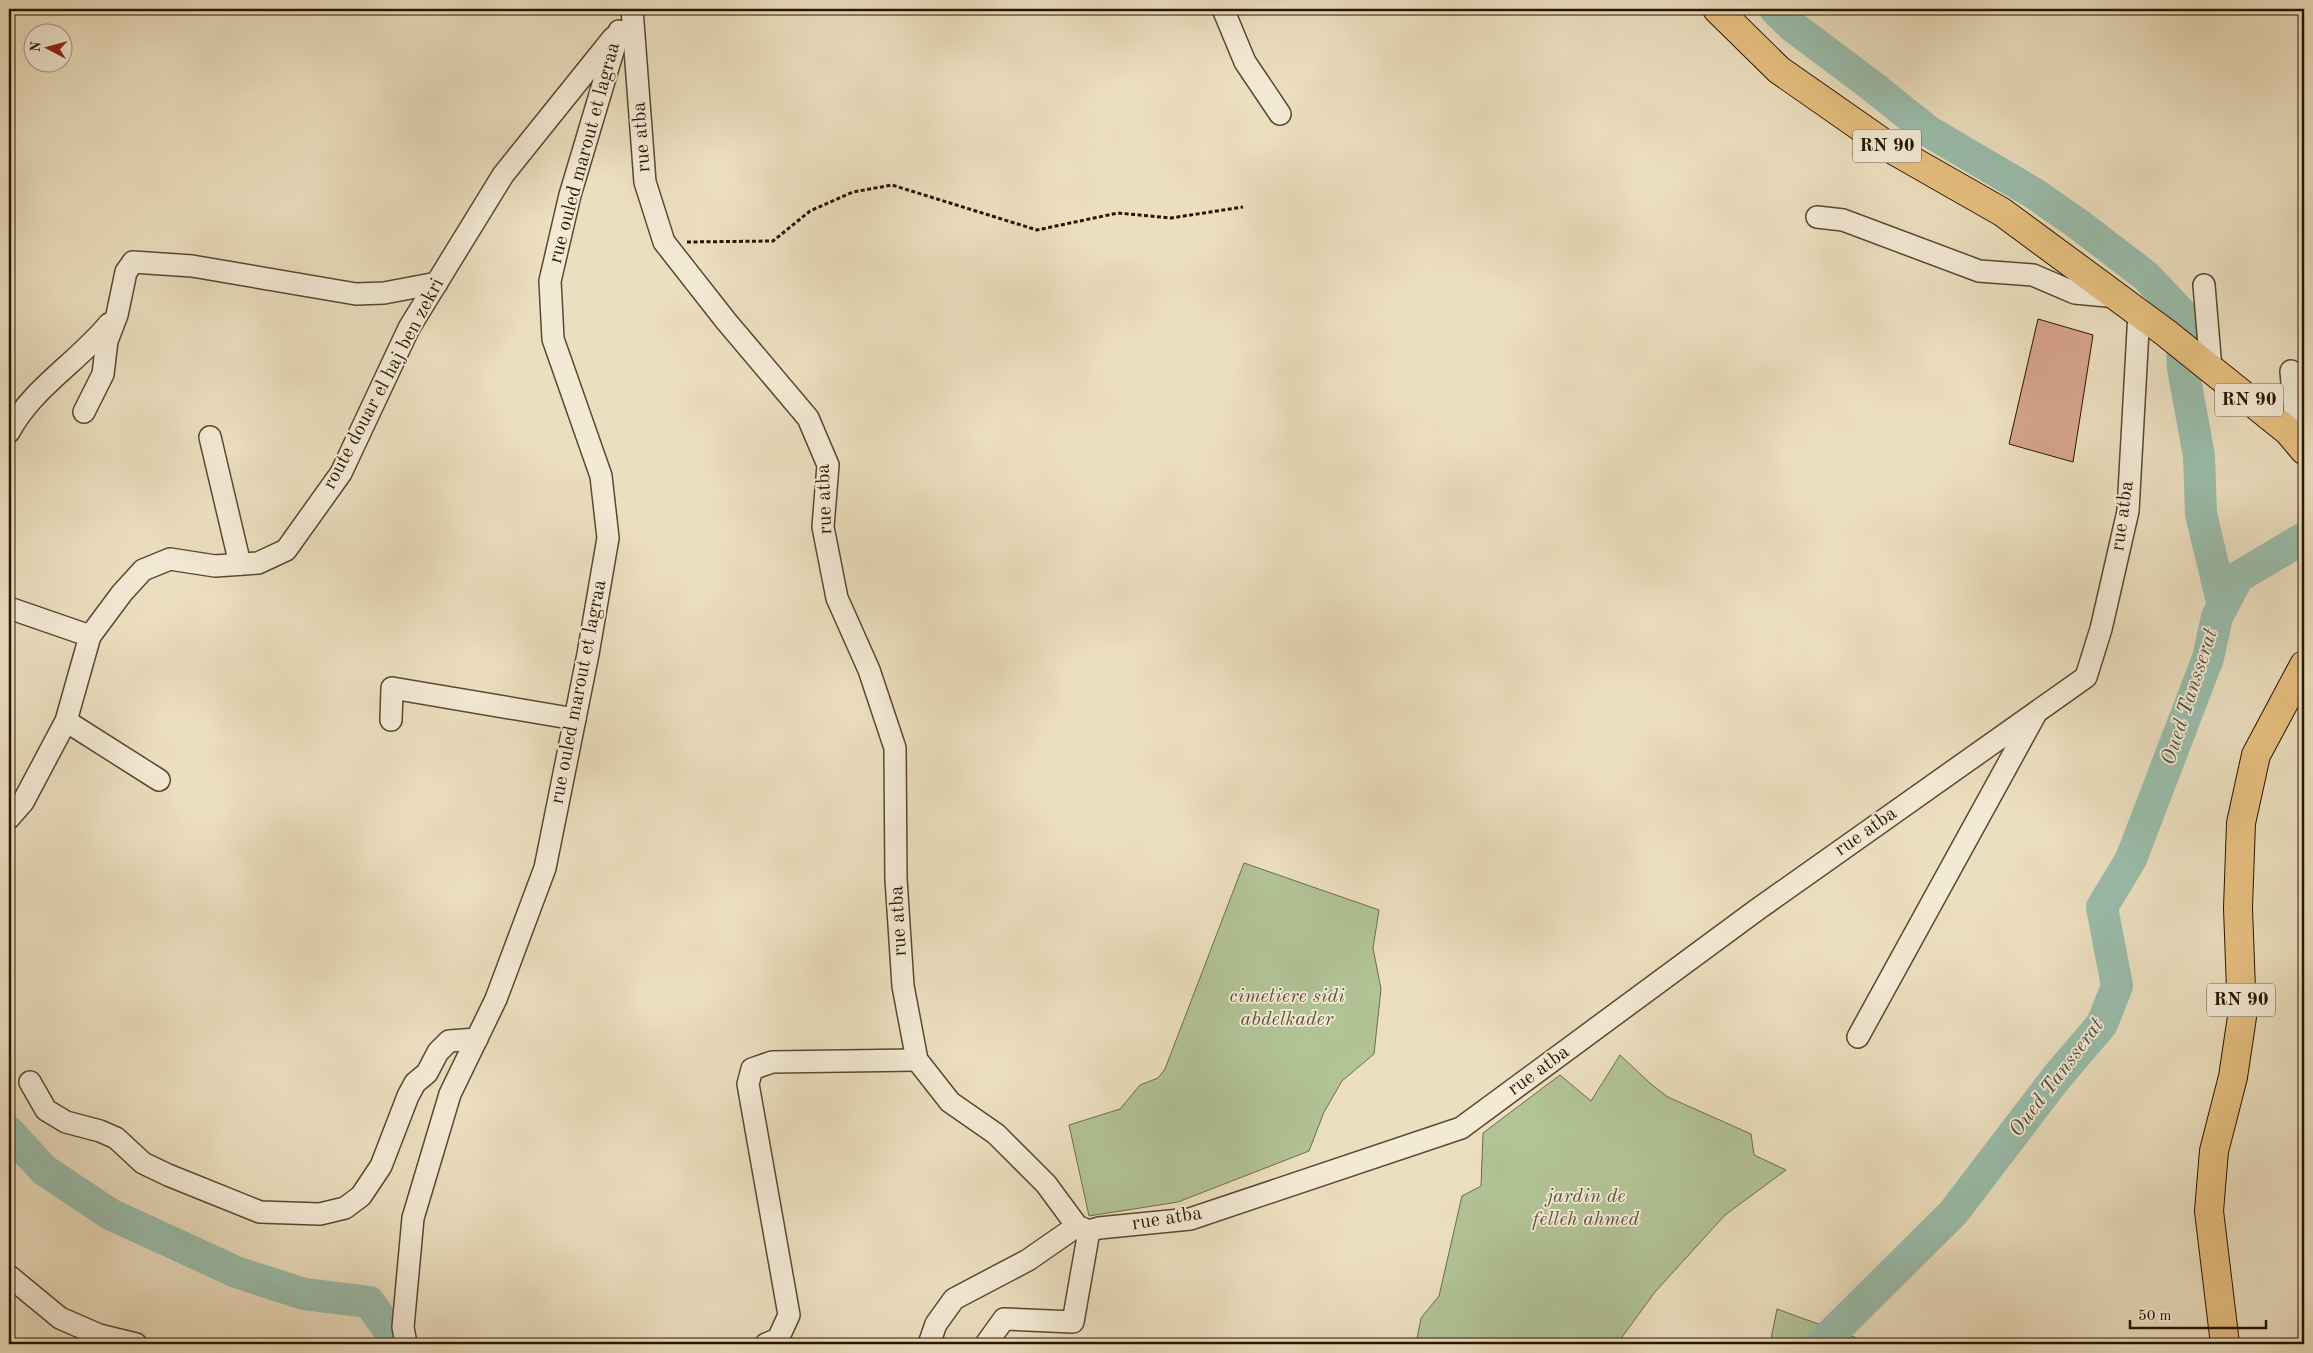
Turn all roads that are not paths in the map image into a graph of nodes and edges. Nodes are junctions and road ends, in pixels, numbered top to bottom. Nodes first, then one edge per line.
1 (626, 9) edge
2 (632, 9) edge
3 (1223, 9) edge
4 (1717, 9) edge
5 (619, 31) junction
6 (1280, 114) dead end
7 (1817, 217) dead end
8 (437, 283) junction
9 (2204, 285) dead end
10 (2129, 305) junction
11 (117, 314) junction
12 (2201, 361) junction
13 (2290, 372) dead end
14 (84, 412) dead end
15 (9, 432) edge
16 (210, 437) dead end
17 (2301, 446) edge
18 (240, 564) junction
19 (12, 609) dead end
20 (90, 636) junction
21 (2304, 665) edge
22 (2037, 710) junction
23 (574, 719) junction
24 (391, 720) dead end
25 (66, 721) junction
26 (159, 780) dead end
27 (9, 818) edge
28 (1858, 1037) dead end
29 (477, 1039) junction
30 (917, 1060) junction
31 (30, 1082) dead end
32 (1083, 1229) junction
33 (9, 1276) edge
34 (136, 1344) edge
35 (406, 1344) edge
36 (766, 1344) edge
37 (929, 1344) edge
38 (986, 1344) edge
39 (2225, 1344) edge

1 - 5 street, route douar el haj ben zekri
2 - 30 street, rue atba
3 - 6 street
4 - 10 main road, RN 90
5 - 8 street, route douar el haj ben zekri
5 - 23 street, rue ouled marout et lagraa
7 - 10 street
8 - 11 street
8 - 18 street, route douar el haj ben zekri
9 - 12 street
10 - 12 main road, RN 90
10 - 22 street, rue atba
11 - 14 street
11 - 15 street
12 - 17 main road, RN 90
13 - 17 street
16 - 18 street
18 - 20 street, route douar el haj ben zekri
19 - 20 street
20 - 25 street, route douar el haj ben zekri
21 - 39 main road, RN 90
22 - 28 street
22 - 32 street, rue atba
23 - 24 street
23 - 29 street, rue ouled marout et lagraa
25 - 26 street
25 - 27 street, route douar el haj ben zekri
29 - 31 street
29 - 35 street, rue ouled marout et lagraa
30 - 32 street, rue atba
30 - 36 street
32 - 37 street
32 - 38 street
33 - 34 street

